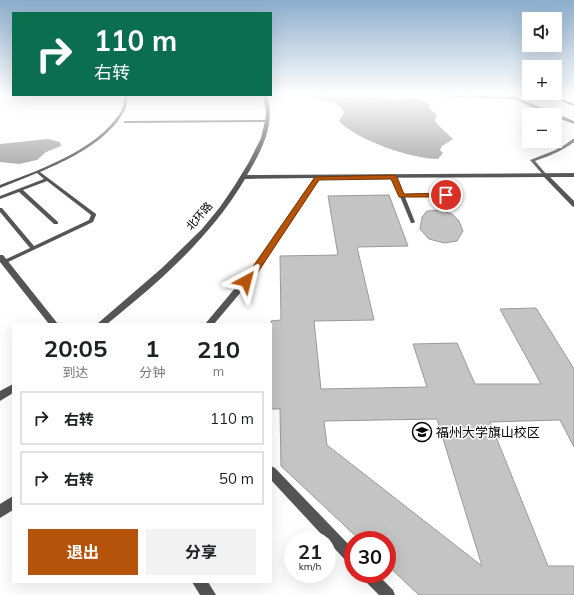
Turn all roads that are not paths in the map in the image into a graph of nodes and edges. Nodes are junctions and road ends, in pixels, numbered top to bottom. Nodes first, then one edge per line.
1 (268, 121) edge
2 (114, 122) edge
3 (125, 122) dead end
4 (158, 122) edge
5 (574, 140) edge
6 (38, 172) junction
7 (574, 175) edge
8 (546, 176) junction
9 (244, 177) junction
10 (394, 177) junction
11 (317, 178) junction
12 (48, 179) junction
13 (0, 187) edge
14 (20, 190) junction
15 (446, 195) dead end
16 (402, 196) junction
17 (0, 198) edge
18 (574, 205) edge
19 (0, 210) edge
20 (412, 222) dead end
21 (56, 223) dead end
22 (33, 248) junction
23 (2, 260) edge
24 (53, 323) edge
25 (102, 323) edge
26 (210, 323) edge
27 (12, 389) edge
28 (0, 397) edge
29 (272, 473) edge
30 (12, 503) edge
31 (0, 512) edge
32 (344, 549) edge
33 (200, 583) edge
34 (377, 583) edge
35 (210, 595) edge
36 (388, 595) edge

1 - 9 street, 北环路
2 - 6 lane
3 - 4 lane
5 - 8 lane
6 - 12 lane
6 - 13 lane
7 - 8 street
8 - 10 street
8 - 18 street
9 - 11 street
9 - 25 street, 北环路
10 - 11 street
10 - 16 lane
11 - 26 street
12 - 14 lane
12 - 22 lane
14 - 17 lane
14 - 21 lane
15 - 16 lane
16 - 20 lane
19 - 22 lane
22 - 23 lane
23 - 24 street
27 - 28 street
29 - 32 street
30 - 31 street
33 - 35 street
34 - 36 street

